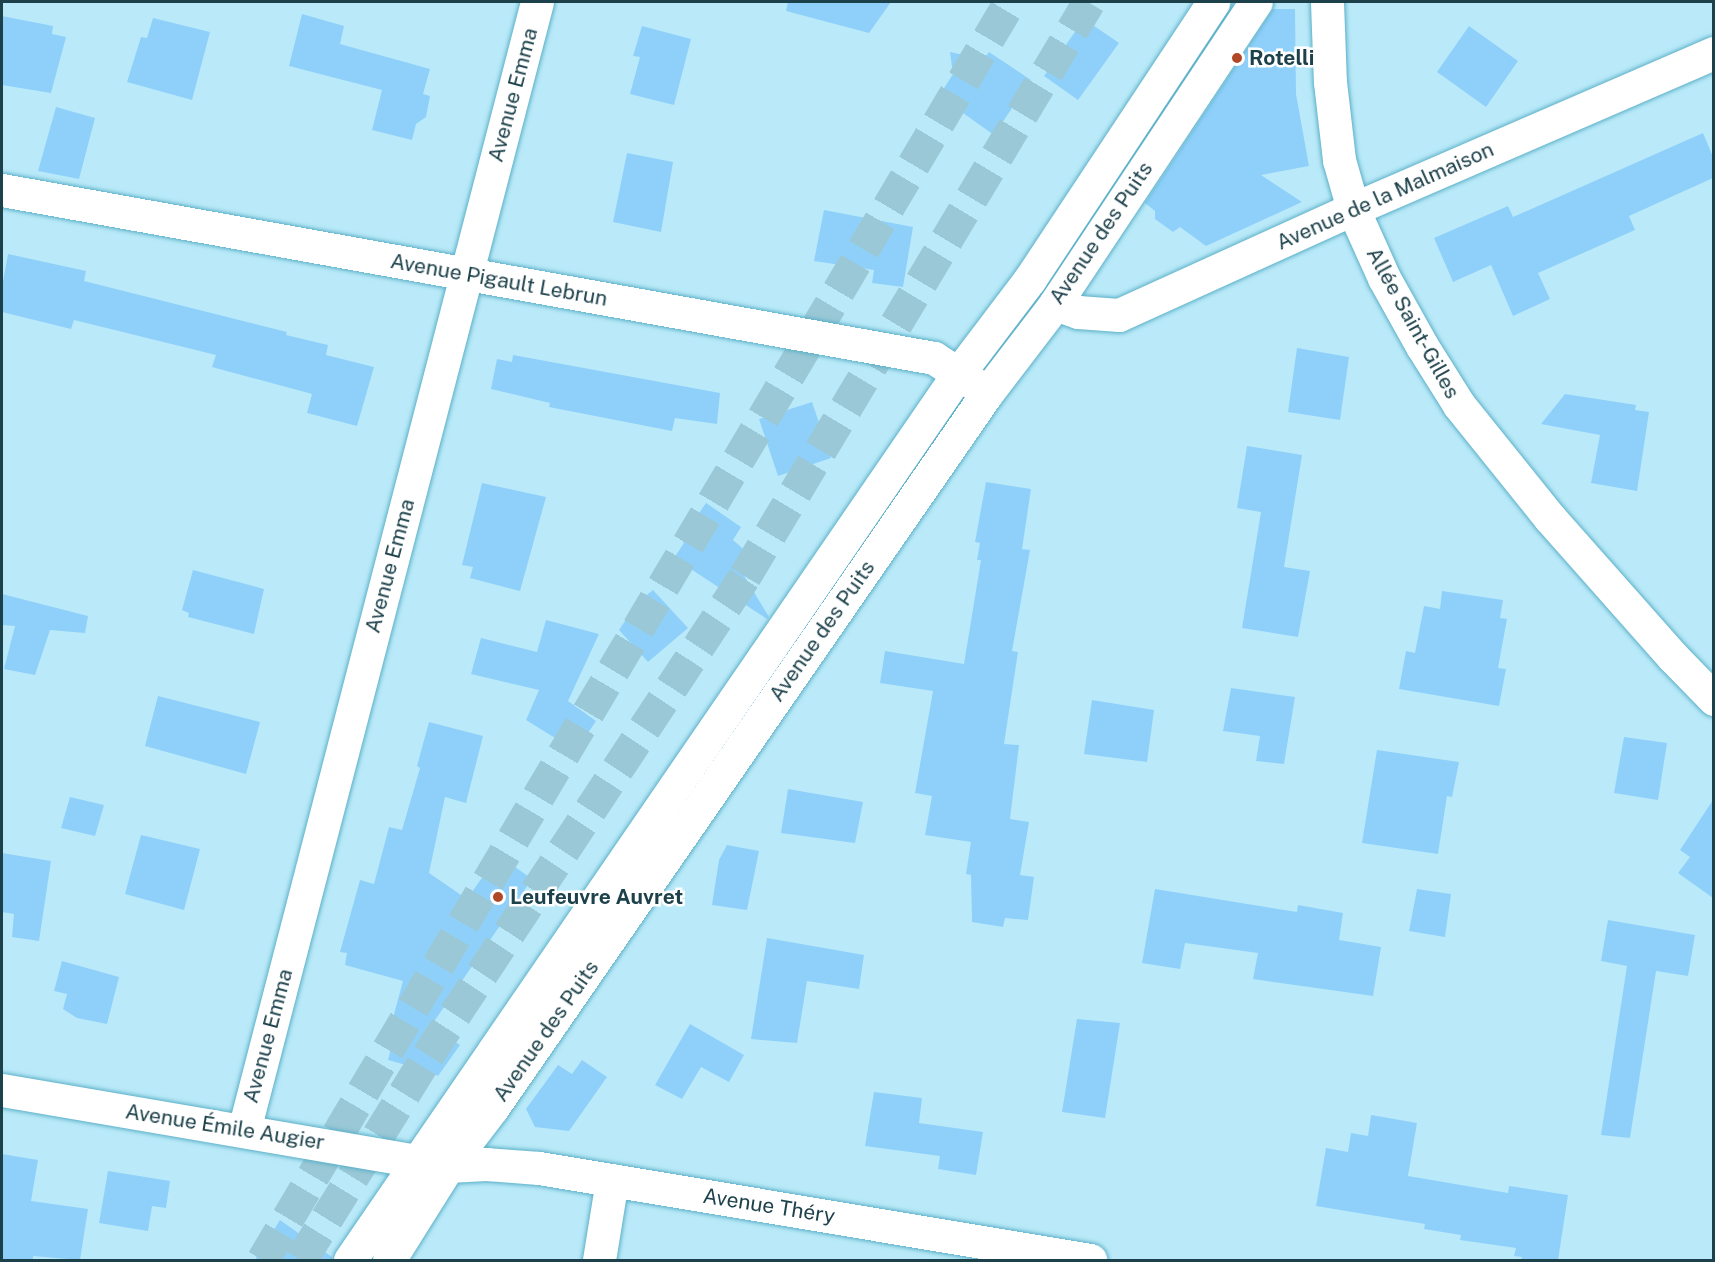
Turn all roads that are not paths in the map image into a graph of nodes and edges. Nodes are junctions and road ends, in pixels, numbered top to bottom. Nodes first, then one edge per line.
1 (537, 2) edge
2 (1214, 2) edge
3 (1256, 2) edge
4 (1327, 2) edge
5 (1713, 53) edge
6 (1158, 84) junction
7 (1189, 102) junction
8 (2, 190) edge
9 (1353, 209) junction
10 (466, 274) junction
11 (1055, 304) junction
12 (958, 374) junction
13 (987, 393) junction
14 (756, 699) junction
15 (1713, 699) edge
16 (2, 1090) edge
17 (243, 1130) junction
18 (433, 1163) junction
19 (612, 1180) junction
20 (350, 1260) edge
21 (389, 1260) edge
22 (599, 1260) edge
23 (1090, 1260) edge

1 - 10 street, Avenue Emma
2 - 6 street, Avenue des Puits
3 - 7 street, Avenue des Puits
4 - 9 street, Allée Saint-Gilles
5 - 9 street, Avenue de la Malmaison
6 - 7 street
6 - 12 street, Avenue des Puits
7 - 11 street, Avenue des Puits
8 - 10 street, Avenue Pigault Lebrun
9 - 11 street, Avenue de la Malmaison
9 - 15 street, Allée Saint-Gilles
10 - 12 street, Avenue Pigault Lebrun
10 - 17 street, Avenue Emma
11 - 13 street, Avenue des Puits
12 - 13 street, Avenue Pigault Lebrun
12 - 14 street, Avenue des Puits
13 - 14 street, Avenue des Puits
14 - 18 street, Avenue des Puits
16 - 17 street, Avenue Émile Augier
17 - 18 street, Avenue Émile Augier
18 - 19 street, Avenue Théry
18 - 20 street, Avenue des Puits
18 - 21 street, Avenue des Puits
19 - 22 street
19 - 23 street, Avenue Théry

